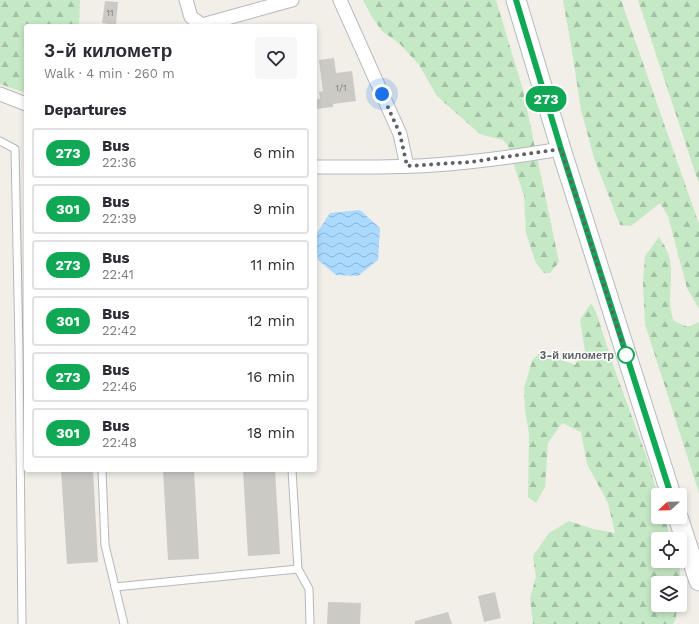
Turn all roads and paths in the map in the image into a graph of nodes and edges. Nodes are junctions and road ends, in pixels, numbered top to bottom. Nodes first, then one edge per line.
1 (186, 0) edge
2 (292, 0) edge
3 (340, 0) edge
4 (516, 0) edge
5 (201, 24) edge
6 (206, 24) edge
7 (0, 94) edge
8 (24, 103) edge
9 (0, 141) edge
10 (561, 149) junction
11 (407, 166) junction
12 (317, 167) edge
13 (102, 472) edge
14 (292, 472) edge
15 (669, 488) edge
16 (680, 524) edge
17 (298, 569) junction
18 (699, 582) edge
19 (116, 587) junction
20 (22, 624) edge
21 (124, 624) edge
22 (310, 624) edge

1 - 5 street
2 - 6 street
3 - 11 street
4 - 10 main road
7 - 8 street
9 - 20 lane
10 - 11 street
10 - 15 main road
11 - 12 street
13 - 19 lane
14 - 17 lane
16 - 18 main road
17 - 19 lane
17 - 22 lane
19 - 21 lane

